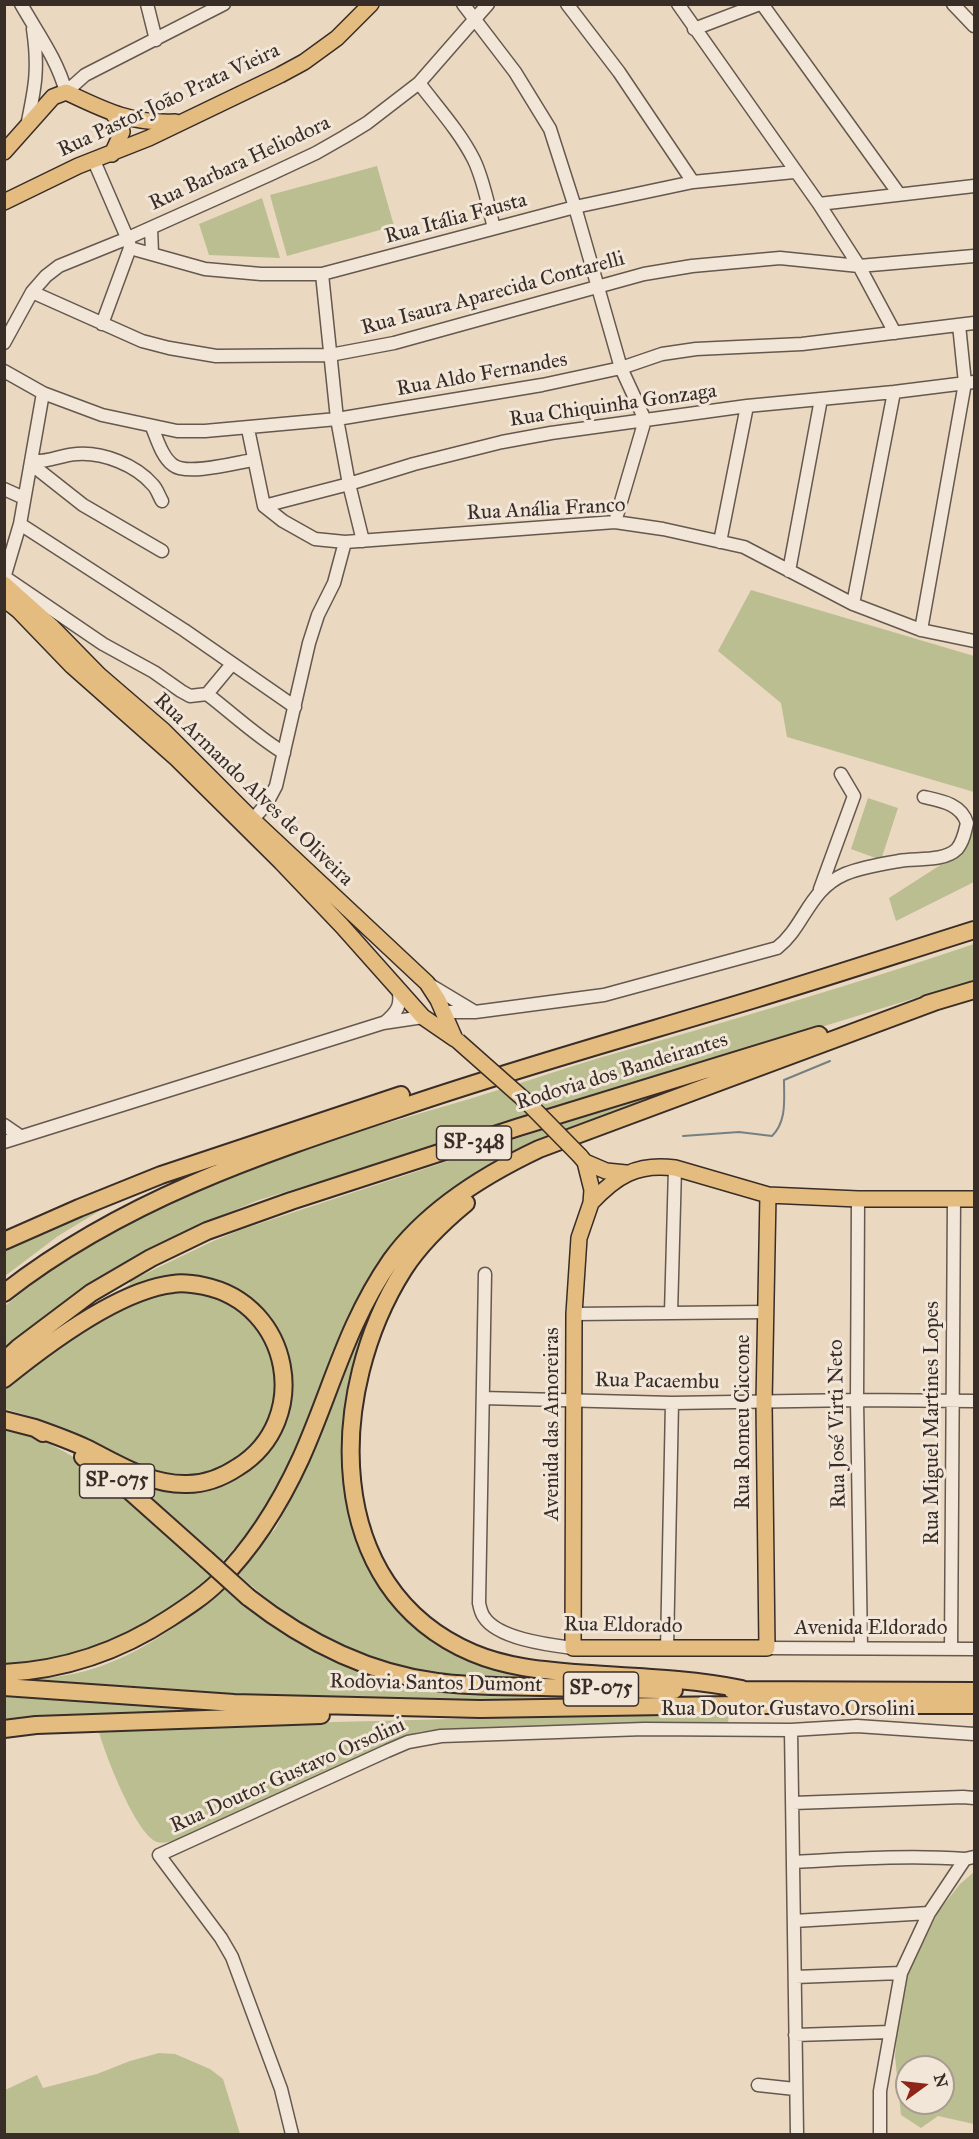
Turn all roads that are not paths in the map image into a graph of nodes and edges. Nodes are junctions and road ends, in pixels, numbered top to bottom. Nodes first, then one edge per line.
1 (21, 4) edge
2 (147, 4) edge
3 (224, 4) edge
4 (371, 4) edge
5 (463, 4) edge
6 (488, 4) edge
7 (567, 4) edge
8 (761, 4) edge
9 (953, 4) edge
10 (679, 5) edge
11 (474, 19) junction
12 (32, 25) junction
13 (975, 27) edge
14 (694, 29) junction
15 (156, 40) junction
16 (419, 83) junction
17 (66, 92) junction
18 (114, 115) junction
19 (183, 121) junction
20 (27, 126) junction
21 (4, 152) edge
22 (112, 154) junction
23 (94, 161) junction
24 (794, 172) junction
25 (693, 182) junction
26 (975, 186) edge
27 (898, 194) junction
28 (5, 200) edge
29 (819, 204) junction
30 (575, 207) junction
31 (151, 228) junction
32 (494, 228) junction
33 (129, 243) junction
34 (152, 253) junction
35 (975, 256) edge
36 (859, 266) junction
37 (322, 274) junction
38 (597, 288) junction
39 (32, 292) junction
40 (975, 323) edge
41 (102, 324) junction
42 (959, 325) junction
43 (895, 333) junction
44 (4, 343) edge
45 (330, 355) junction
46 (621, 368) junction
47 (4, 371) edge
48 (970, 382) edge
49 (894, 392) junction
50 (43, 393) junction
51 (821, 399) junction
52 (747, 406) junction
53 (337, 419) junction
54 (645, 420) junction
55 (152, 427) junction
56 (248, 429) junction
57 (253, 460) junction
58 (31, 463) junction
59 (349, 484) junction
60 (4, 489) edge
61 (24, 498) junction
62 (162, 501) dead end
63 (264, 506) junction
64 (615, 522) junction
65 (20, 524) junction
66 (363, 541) junction
67 (345, 542) junction
68 (720, 542) junction
69 (162, 551) dead end
70 (789, 571) junction
71 (5, 580) edge
72 (4, 599) edge
73 (853, 604) junction
74 (921, 630) junction
75 (975, 641) edge
76 (232, 664) junction
77 (207, 694) junction
78 (295, 707) junction
79 (284, 753) junction
80 (841, 774) dead end
81 (924, 797) dead end
82 (249, 823) junction
83 (819, 891) junction
84 (975, 930) edge
85 (422, 979) junction
86 (398, 988) junction
87 (975, 990) edge
88 (937, 1001) junction
89 (442, 1012) junction
90 (475, 1012) junction
91 (423, 1017) junction
92 (384, 1023) junction
93 (456, 1040) junction
94 (476, 1082) junction
95 (4, 1125) edge
96 (20, 1136) junction
97 (573, 1136) junction
98 (4, 1142) edge
99 (582, 1159) junction
100 (675, 1168) junction
101 (626, 1173) junction
102 (768, 1195) junction
103 (954, 1198) junction
104 (858, 1199) junction
105 (975, 1199) edge
106 (591, 1203) junction
107 (4, 1240) edge
108 (485, 1274) dead end
109 (4, 1293) edge
110 (766, 1312) junction
111 (672, 1313) junction
112 (574, 1314) junction
113 (4, 1361) edge
114 (4, 1379) edge
115 (483, 1398) junction
116 (857, 1400) junction
117 (574, 1401) junction
118 (953, 1401) junction
119 (975, 1401) edge
120 (764, 1402) junction
121 (672, 1403) junction
122 (10, 1421) edge
123 (35, 1428) junction
124 (573, 1648) junction
125 (767, 1648) junction
126 (861, 1648) junction
127 (667, 1649) junction
128 (951, 1649) junction
129 (975, 1649) edge
130 (4, 1673) edge
131 (4, 1687) edge
132 (742, 1689) junction
133 (975, 1691) edge
134 (955, 1705) junction
135 (975, 1705) edge
136 (480, 1709) junction
137 (975, 1710) edge
138 (4, 1729) edge
139 (791, 1730) junction
140 (975, 1734) edge
141 (975, 1798) edge
142 (793, 1803) junction
143 (970, 1858) edge
144 (794, 1862) junction
145 (929, 1913) junction
146 (794, 1921) junction
147 (901, 1973) junction
148 (795, 1977) junction
149 (890, 2032) junction
150 (795, 2035) junction
151 (758, 2085) dead end
152 (795, 2089) junction
153 (292, 2134) edge
154 (796, 2134) edge
155 (880, 2134) edge

1 - 12 street
2 - 15 street
3 - 15 street
4 - 19 main road, Rua Pastor João Prata Vieira
5 - 11 street
6 - 11 street, Rua Barbara Heliodora
7 - 25 street
8 - 14 street
8 - 27 street
9 - 13 street
10 - 14 street
11 - 16 street, Rua Barbara Heliodora
11 - 30 street
12 - 17 street
12 - 20 street
14 - 24 street
15 - 17 street
16 - 31 street, Rua Barbara Heliodora
16 - 32 street
17 - 18 main road
17 - 20 main road
18 - 19 main road
18 - 22 main road
19 - 22 main road, Rua Pastor João Prata Vieira
20 - 21 main road
22 - 23 main road, Rua Pastor João Prata Vieira
23 - 28 main road, Rua Pastor João Prata Vieira
23 - 33 street
24 - 25 street, Rua Itália Fausta
24 - 29 street
25 - 30 street, Rua Itália Fausta
26 - 27 street
27 - 29 street
29 - 36 street
30 - 32 street, Rua Itália Fausta
30 - 38 street
31 - 33 street, Rua Barbara Heliodora
31 - 34 street
32 - 37 street, Rua Itália Fausta
33 - 34 street, Rua Itália Fausta
33 - 39 street, Rua Barbara Heliodora
33 - 41 street
34 - 37 street, Rua Itália Fausta
35 - 36 street, Rua Isaura Aparecida Contarelli
36 - 38 street, Rua Isaura Aparecida Contarelli
36 - 43 street
37 - 45 street
38 - 45 street, Rua Isaura Aparecida Contarelli
38 - 46 street
39 - 41 street, Rua Isaura Aparecida Contarelli
39 - 44 street, Rua Barbara Heliodora
40 - 42 street, Rua Aldo Fernandes
41 - 45 street, Rua Isaura Aparecida Contarelli
42 - 43 street, Rua Aldo Fernandes
42 - 48 street
43 - 46 street, Rua Aldo Fernandes
45 - 53 street
46 - 53 street, Rua Aldo Fernandes
46 - 54 street
47 - 50 street, Rua Aldo Fernandes
48 - 49 street, Rua Chiquinha Gonzaga
48 - 74 street
49 - 51 street, Rua Chiquinha Gonzaga
49 - 73 street
50 - 55 street, Rua Aldo Fernandes
50 - 58 street
51 - 52 street, Rua Chiquinha Gonzaga
51 - 70 street
52 - 54 street, Rua Chiquinha Gonzaga
52 - 68 street
53 - 56 street, Rua Aldo Fernandes
53 - 59 street
54 - 59 street, Rua Chiquinha Gonzaga
54 - 64 street
55 - 56 street, Rua Aldo Fernandes
55 - 57 street
56 - 57 street
57 - 63 street
58 - 61 street
58 - 62 street
58 - 69 street
59 - 63 street, Rua Chiquinha Gonzaga
59 - 66 street
60 - 61 street
61 - 65 street
63 - 67 street, Rua Anália Franco
64 - 66 street, Rua Anália Franco
64 - 68 street, Rua Anália Franco
65 - 71 street
65 - 76 street
66 - 67 street, Rua Anália Franco
67 - 78 street
68 - 70 street, Rua Anália Franco
70 - 73 street, Rua Anália Franco
71 - 77 street
71 - 82 main road, Rua Armando Alves de Oliveira
72 - 82 main road, Rua Armando Alves de Oliveira
73 - 74 street, Rua Anália Franco
74 - 75 street, Rua Anália Franco
76 - 77 street
76 - 78 street
77 - 79 street
78 - 79 street
79 - 82 street
80 - 83 street
81 - 83 street
82 - 85 main road, Rua Armando Alves de Oliveira
82 - 86 main road, Rua Armando Alves de Oliveira
83 - 90 street
84 - 94 highway, Rodovia dos Bandeirantes / SP-348
85 - 86 main road
85 - 89 main road, Rua Armando Alves de Oliveira
85 - 90 street
86 - 91 main road, Rua Armando Alves de Oliveira
86 - 92 street
87 - 88 highway, Rodovia dos Bandeirantes / SP-348
88 - 97 highway
88 - 113 highway, Rodovia dos Bandeirantes / SP-348
89 - 90 street
89 - 91 main road
89 - 93 main road, Rua Armando Alves de Oliveira
91 - 92 street
91 - 93 main road, Rua Armando Alves de Oliveira
92 - 96 street
93 - 99 main road, Rua Armando Alves de Oliveira, bridge
94 - 107 highway
94 - 109 highway, Rodovia dos Bandeirantes / SP-348
95 - 96 street
96 - 98 street
97 - 130 highway
97 - 132 highway
99 - 101 main road, Avenida das Amoreiras
99 - 106 main road, Avenida das Amoreiras
100 - 101 main road, Avenida das Amoreiras
100 - 102 main road, Avenida das Amoreiras
100 - 111 street
101 - 106 main road, Avenida das Amoreiras
102 - 104 main road, Avenida das Amoreiras
102 - 110 main road, Rua Romeu Ciccone
103 - 104 main road, Avenida das Amoreiras
103 - 105 main road, Avenida das Amoreiras
103 - 118 street, Rua Miguel Martines Lopes
104 - 116 street, Rua José Virti Neto
106 - 112 main road, Avenida das Amoreiras
108 - 115 street
110 - 111 street
110 - 120 main road, Rua Romeu Ciccone
111 - 112 street
112 - 117 main road, Avenida das Amoreiras
114 - 123 highway
115 - 117 street, Rua Pacaembu
115 - 124 street, Rua Eldorado
116 - 118 street, Rua Pacaembu
116 - 120 street, Rua Pacaembu
116 - 126 street, Rua José Virti Neto
117 - 121 street, Rua Pacaembu
117 - 124 main road, Avenida das Amoreiras
118 - 119 street, Rua Pacaembu
118 - 128 street, Rua Miguel Martines Lopes
120 - 121 street, Rua Pacaembu
120 - 125 main road, Rua Romeu Ciccone
121 - 127 street
122 - 123 highway, SP-075
123 - 132 highway, Rodovia Santos Dumont / SP-075, bridge
124 - 127 main road, Rua Eldorado
125 - 126 street, Avenida Eldorado
125 - 127 main road, Rua Eldorado
126 - 128 street, Avenida Eldorado
128 - 129 street, Avenida Eldorado
131 - 136 highway, Rodovia Santos Dumont / SP-075
132 - 133 highway, Rodovia Santos Dumont / SP-075
134 - 135 highway, Rodovia Santos Dumont / SP-075
134 - 136 highway, Rodovia Santos Dumont / SP-075
134 - 137 highway
136 - 138 highway
139 - 140 street, Rua Doutor Gustavo Orsolini
139 - 142 street
139 - 153 street, Rua Doutor Gustavo Orsolini
141 - 142 street
142 - 144 street
143 - 144 street
143 - 145 street
144 - 146 street
145 - 146 street
145 - 147 street
146 - 148 street
147 - 148 street
147 - 149 street
148 - 150 street
149 - 150 street
149 - 155 street
150 - 152 street
151 - 152 street
152 - 154 street

